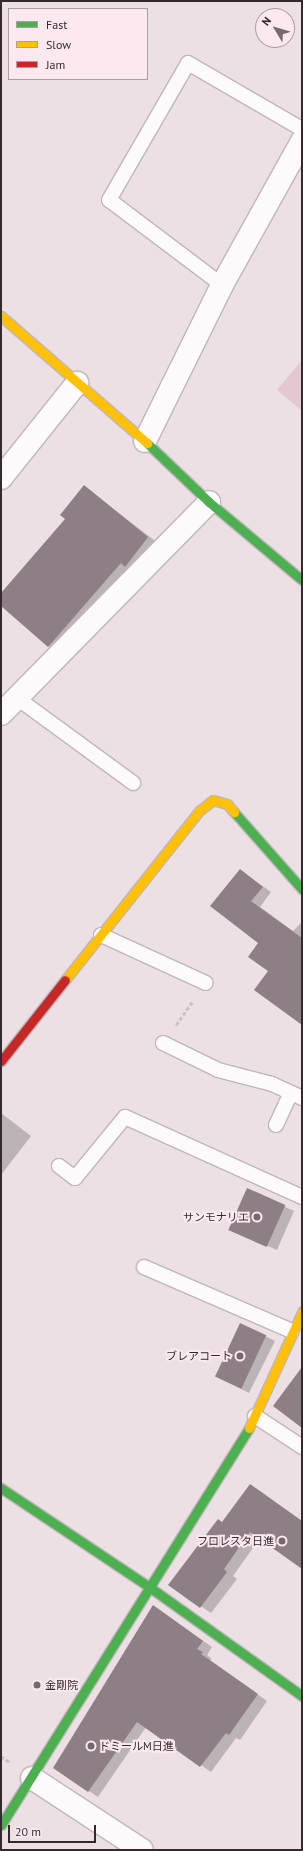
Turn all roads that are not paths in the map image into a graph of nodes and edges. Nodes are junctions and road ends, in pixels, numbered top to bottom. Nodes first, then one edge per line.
1 (302, 129) edge
2 (302, 141) edge
3 (222, 284) junction
4 (1, 316) edge
5 (76, 382) junction
6 (145, 441) junction
7 (1, 478) edge
8 (209, 502) junction
9 (302, 580) edge
10 (17, 698) junction
11 (1, 714) edge
12 (134, 784) dead end
13 (302, 889) edge
14 (101, 935) junction
15 (206, 983) road end
16 (163, 1043) road end
17 (1, 1060) edge
18 (296, 1096) edge
19 (276, 1125) dead end
20 (59, 1166) dead end
21 (302, 1196) edge
22 (144, 1267) dead end
23 (302, 1312) edge
24 (292, 1330) junction
25 (255, 1416) junction
26 (302, 1447) edge
27 (1, 1488) edge
28 (148, 1586) junction
29 (301, 1693) edge
30 (32, 1778) junction
31 (1, 1825) edge
32 (142, 1850) edge

1 - 3 lane
2 - 3 street
3 - 6 street
4 - 5 street
5 - 6 street
5 - 7 street
6 - 8 street
8 - 9 street
8 - 10 street
10 - 11 street
10 - 12 lane
13 - 14 street
14 - 15 lane
14 - 17 street
16 - 18 lane
18 - 19 lane
20 - 21 lane
22 - 24 lane
23 - 24 street
24 - 25 street
25 - 26 lane
25 - 28 street
27 - 28 street
28 - 29 street
28 - 30 street
30 - 31 street
30 - 32 street

